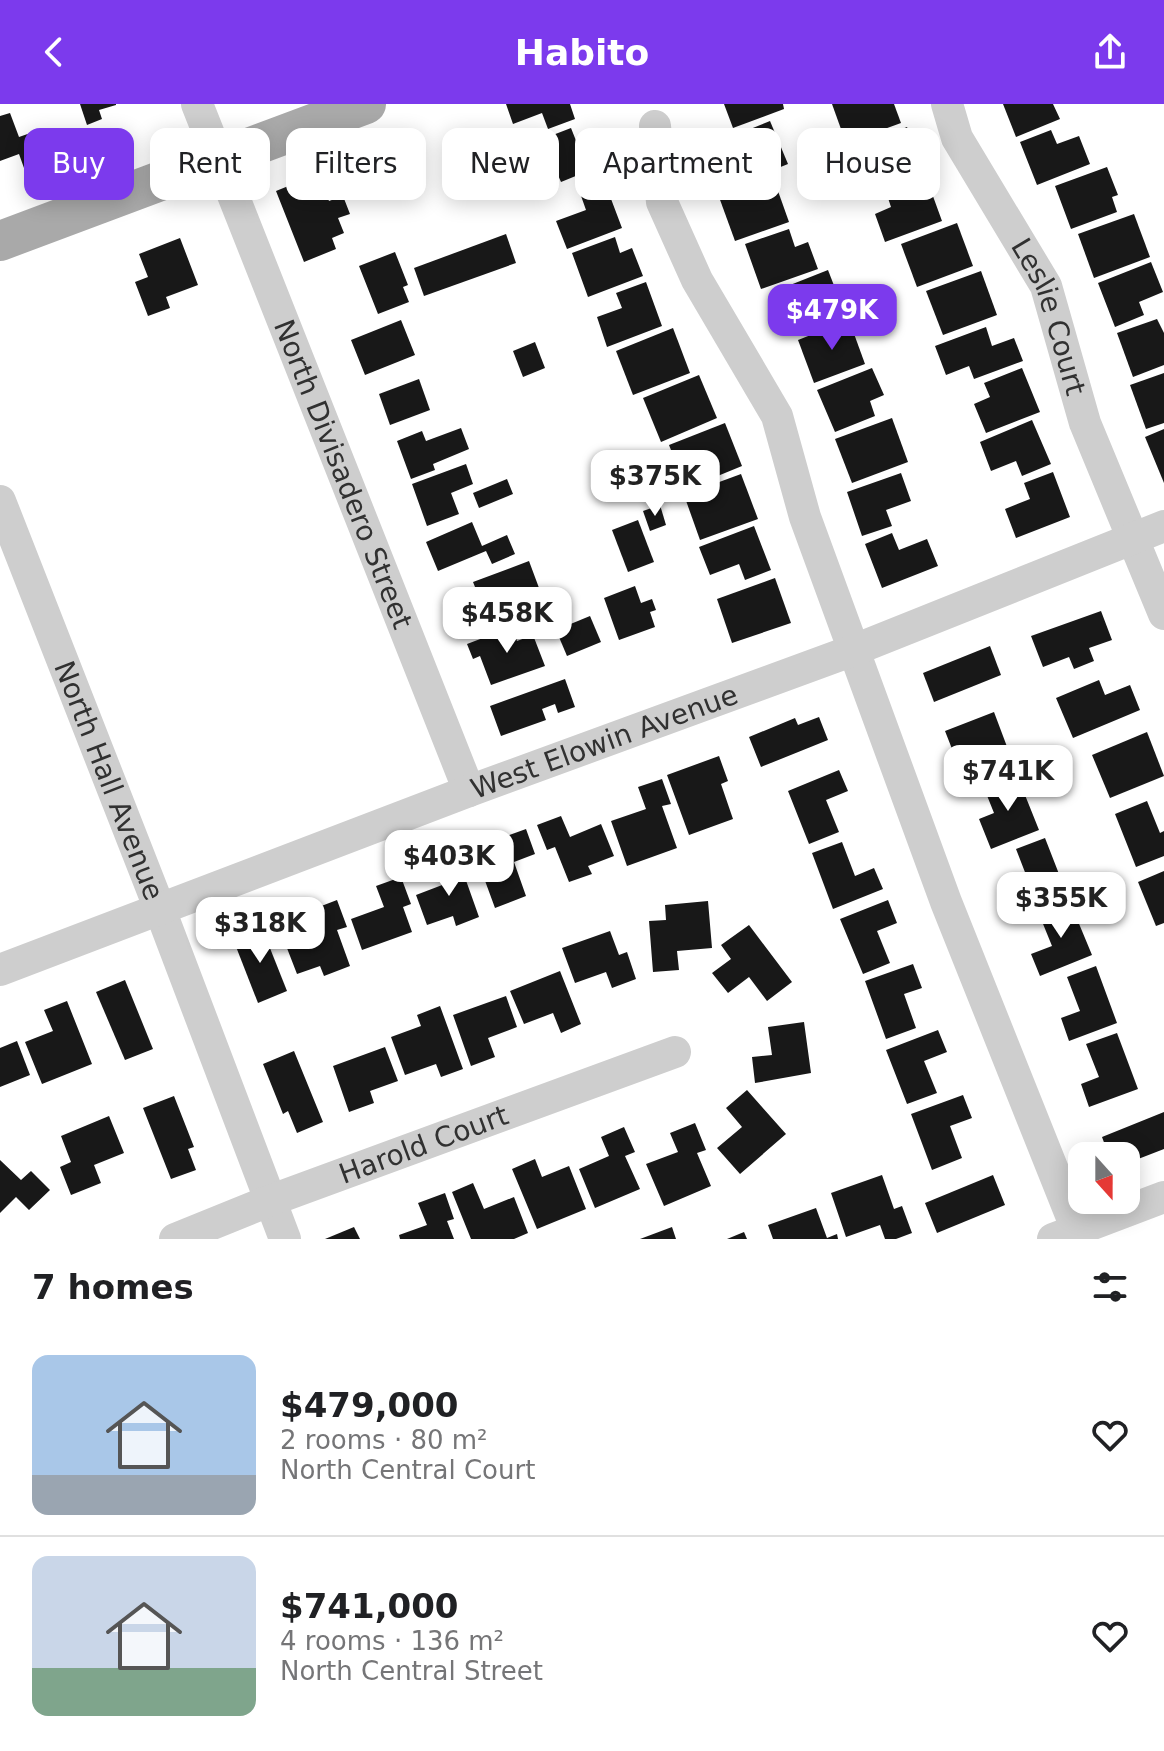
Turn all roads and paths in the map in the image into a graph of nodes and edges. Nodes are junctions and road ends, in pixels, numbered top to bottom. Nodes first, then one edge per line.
1 (197, 104) edge
2 (366, 104) edge
3 (947, 104) edge
4 (655, 126) dead end
5 (206, 128) edge
6 (270, 139) edge
7 (150, 184) edge
8 (234, 200) edge
9 (0, 241) edge
10 (0, 501) edge
11 (1164, 526) edge
12 (1134, 537) junction
13 (1164, 614) edge
14 (854, 650) junction
15 (469, 791) junction
16 (159, 907) junction
17 (0, 970) edge
18 (675, 1052) dead end
19 (1164, 1197) edge
20 (269, 1201) junction
21 (1065, 1234) edge
22 (175, 1239) edge
23 (285, 1239) edge

1 - 5 street, North Divisadero Street
2 - 6 main road
3 - 12 street, Leslie Court
4 - 14 street
7 - 9 main road
8 - 15 street, North Divisadero Street
10 - 16 street, North Hall Avenue
11 - 12 street, West Elowin Avenue
12 - 13 street, Leslie Court
12 - 14 street, West Elowin Avenue
14 - 15 street, West Elowin Avenue
14 - 21 street
15 - 16 street, West Elowin Avenue
16 - 17 street, West Elowin Avenue
16 - 20 street, North Hall Avenue
18 - 20 street, Harold Court
19 - 21 street
20 - 22 street, Harold Court
20 - 23 street, North Hall Avenue

